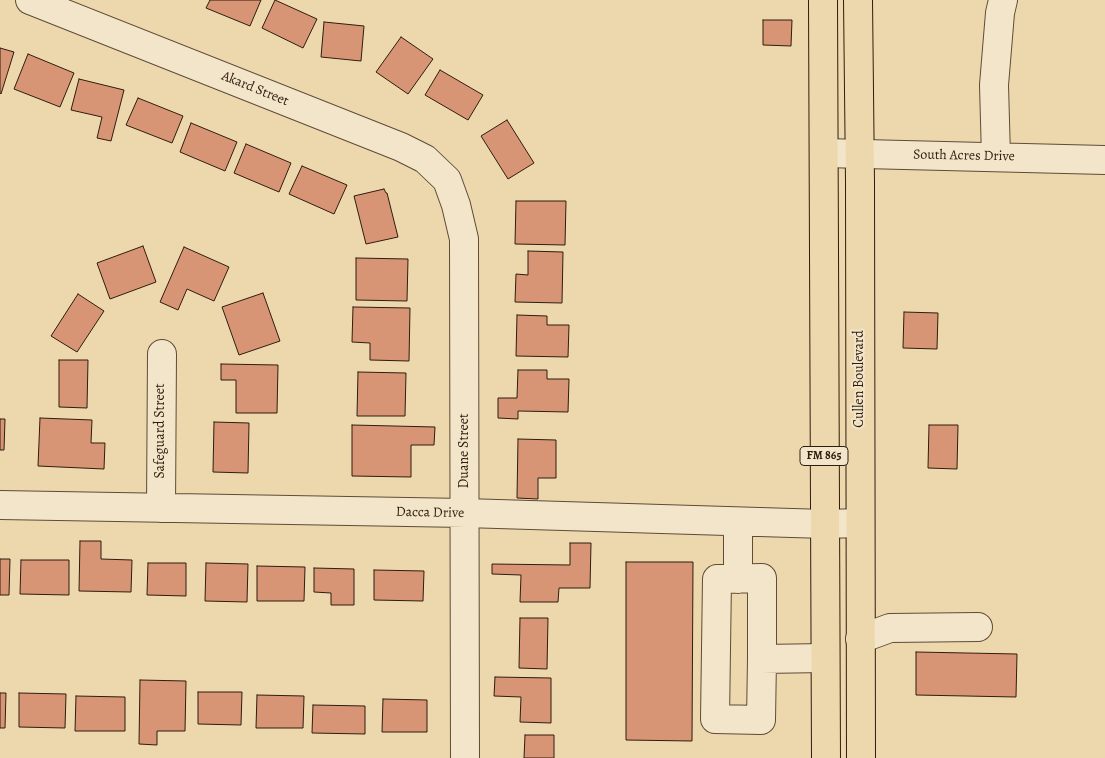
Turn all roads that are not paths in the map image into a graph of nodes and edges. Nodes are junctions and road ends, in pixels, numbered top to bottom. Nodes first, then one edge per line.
1 (30, 0) edge
2 (822, 0) edge
3 (858, 0) edge
4 (1003, 0) edge
5 (824, 153) junction
6 (860, 154) junction
7 (996, 157) junction
8 (1105, 160) edge
9 (456, 205) joint
10 (162, 354) dead end
11 (0, 505) edge
12 (161, 508) junction
13 (466, 514) junction
14 (738, 522) junction
15 (860, 523) junction
16 (824, 524) junction
17 (738, 579) junction
18 (978, 627) dead end
19 (860, 639) junction
20 (825, 658) junction
21 (762, 659) junction
22 (465, 758) edge
23 (826, 758) edge
24 (861, 758) edge

1 - 9 street, Akard Street
2 - 5 main road, FM 865
3 - 6 main road, Cullen Boulevard / FM 865
4 - 7 street
5 - 6 street, South Acres Drive
5 - 16 main road, FM 865
6 - 7 street, South Acres Drive
6 - 15 main road, Cullen Boulevard / FM 865
7 - 8 street, South Acres Drive
9 - 13 street, Duane Street
10 - 12 street, Safeguard Street
11 - 12 street, Dacca Drive
12 - 13 street, Dacca Drive
13 - 14 street, Dacca Drive
13 - 22 street, Duane Street
14 - 16 street, Dacca Drive
14 - 17 street
15 - 16 street, Dacca Drive
15 - 19 main road, Cullen Boulevard / FM 865
16 - 20 main road, FM 865
17 - 21 street
17 - 21 street
18 - 19 street
19 - 24 main road, Cullen Boulevard / FM 865
20 - 21 street
20 - 23 main road, FM 865

